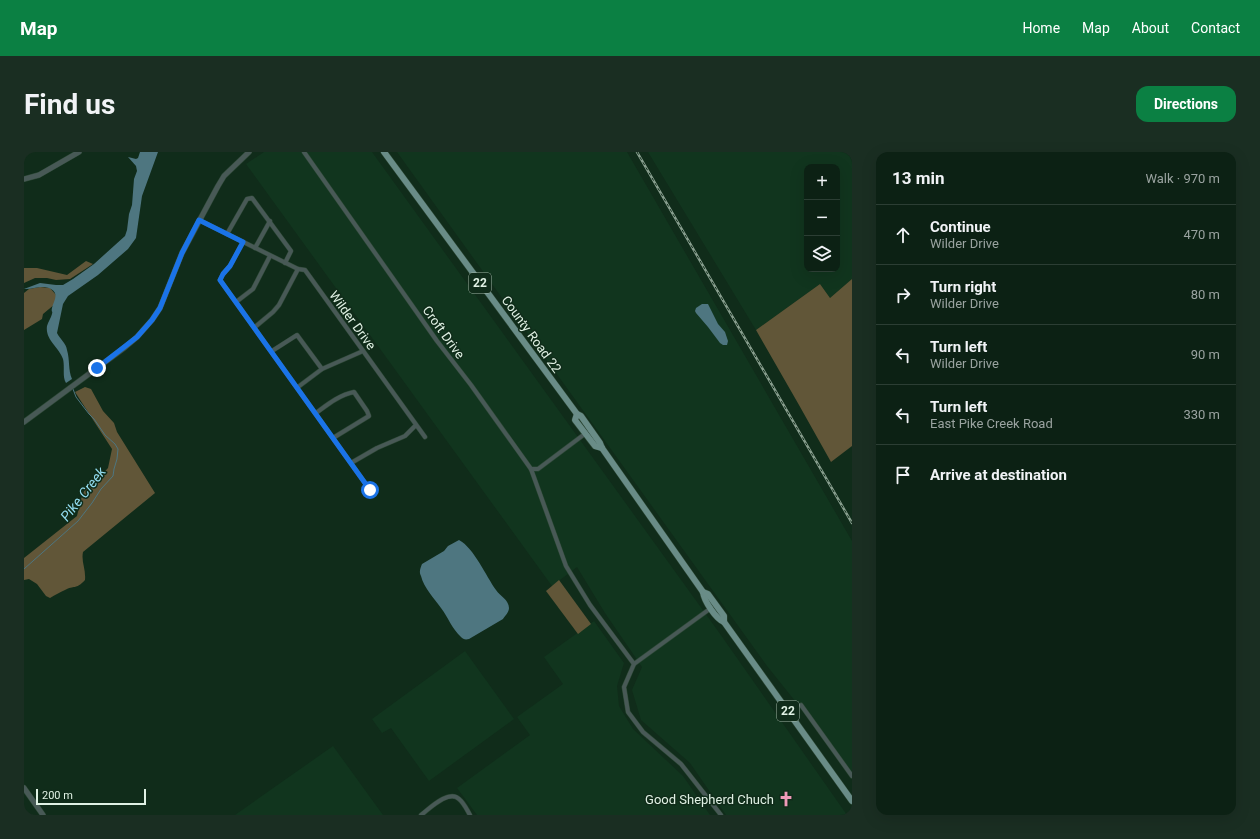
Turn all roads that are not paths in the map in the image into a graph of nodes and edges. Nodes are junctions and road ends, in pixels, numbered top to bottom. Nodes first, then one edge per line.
1 (79, 152) edge
2 (249, 152) edge
3 (304, 152) edge
4 (384, 152) edge
5 (24, 180) edge
6 (199, 220) junction
7 (270, 221) junction
8 (227, 234) junction
9 (243, 242) junction
10 (255, 248) junction
11 (270, 256) junction
12 (285, 263) junction
13 (298, 269) junction
14 (236, 302) junction
15 (255, 327) junction
16 (272, 351) junction
17 (363, 351) junction
18 (322, 370) junction
19 (298, 387) junction
20 (316, 413) junction
21 (577, 414) junction
22 (24, 422) edge
23 (416, 425) junction
24 (586, 433) junction
25 (425, 437) dead end
26 (333, 438) junction
27 (602, 448) junction
28 (351, 463) junction
29 (530, 469) junction
30 (370, 490) dead end
31 (703, 592) junction
32 (711, 608) junction
33 (724, 622) junction
34 (634, 664) junction
35 (801, 705) dead end
36 (852, 776) edge
37 (24, 788) edge
38 (852, 801) edge
39 (43, 815) edge
40 (421, 815) edge
41 (470, 815) edge
42 (721, 815) edge

1 - 5 street
2 - 6 street
3 - 29 street, Croft Drive
4 - 21 main road, County Road 22 / 22
6 - 8 street, Wilder Drive
6 - 22 street
7 - 8 street
7 - 10 street
7 - 12 street
8 - 9 street, Wilder Drive
9 - 10 street, Wilder Drive
9 - 14 street
10 - 11 street, Wilder Drive
11 - 12 street, Wilder Drive
11 - 14 street
12 - 13 street, Wilder Drive
13 - 15 street
13 - 17 street, Wilder Drive
14 - 15 street
15 - 16 street
16 - 18 street
16 - 19 street
17 - 18 street
17 - 23 street, Wilder Drive
18 - 19 street
19 - 20 street
20 - 26 street
20 - 26 street
21 - 24 main road, County Road 22 / 22
21 - 27 main road, County Road 22 / 22
23 - 25 street, Wilder Drive
23 - 28 street
24 - 27 main road, County Road 22 / 22
24 - 29 street
26 - 28 street
27 - 31 main road, County Road 22 / 22
28 - 30 street
29 - 34 street, Croft Drive
31 - 32 main road, County Road 22 / 22
31 - 33 main road, County Road 22 / 22
32 - 33 main road, County Road 22 / 22
32 - 34 street
33 - 38 main road, County Road 22 / 22
34 - 42 street
35 - 36 street
37 - 39 street
40 - 41 street

